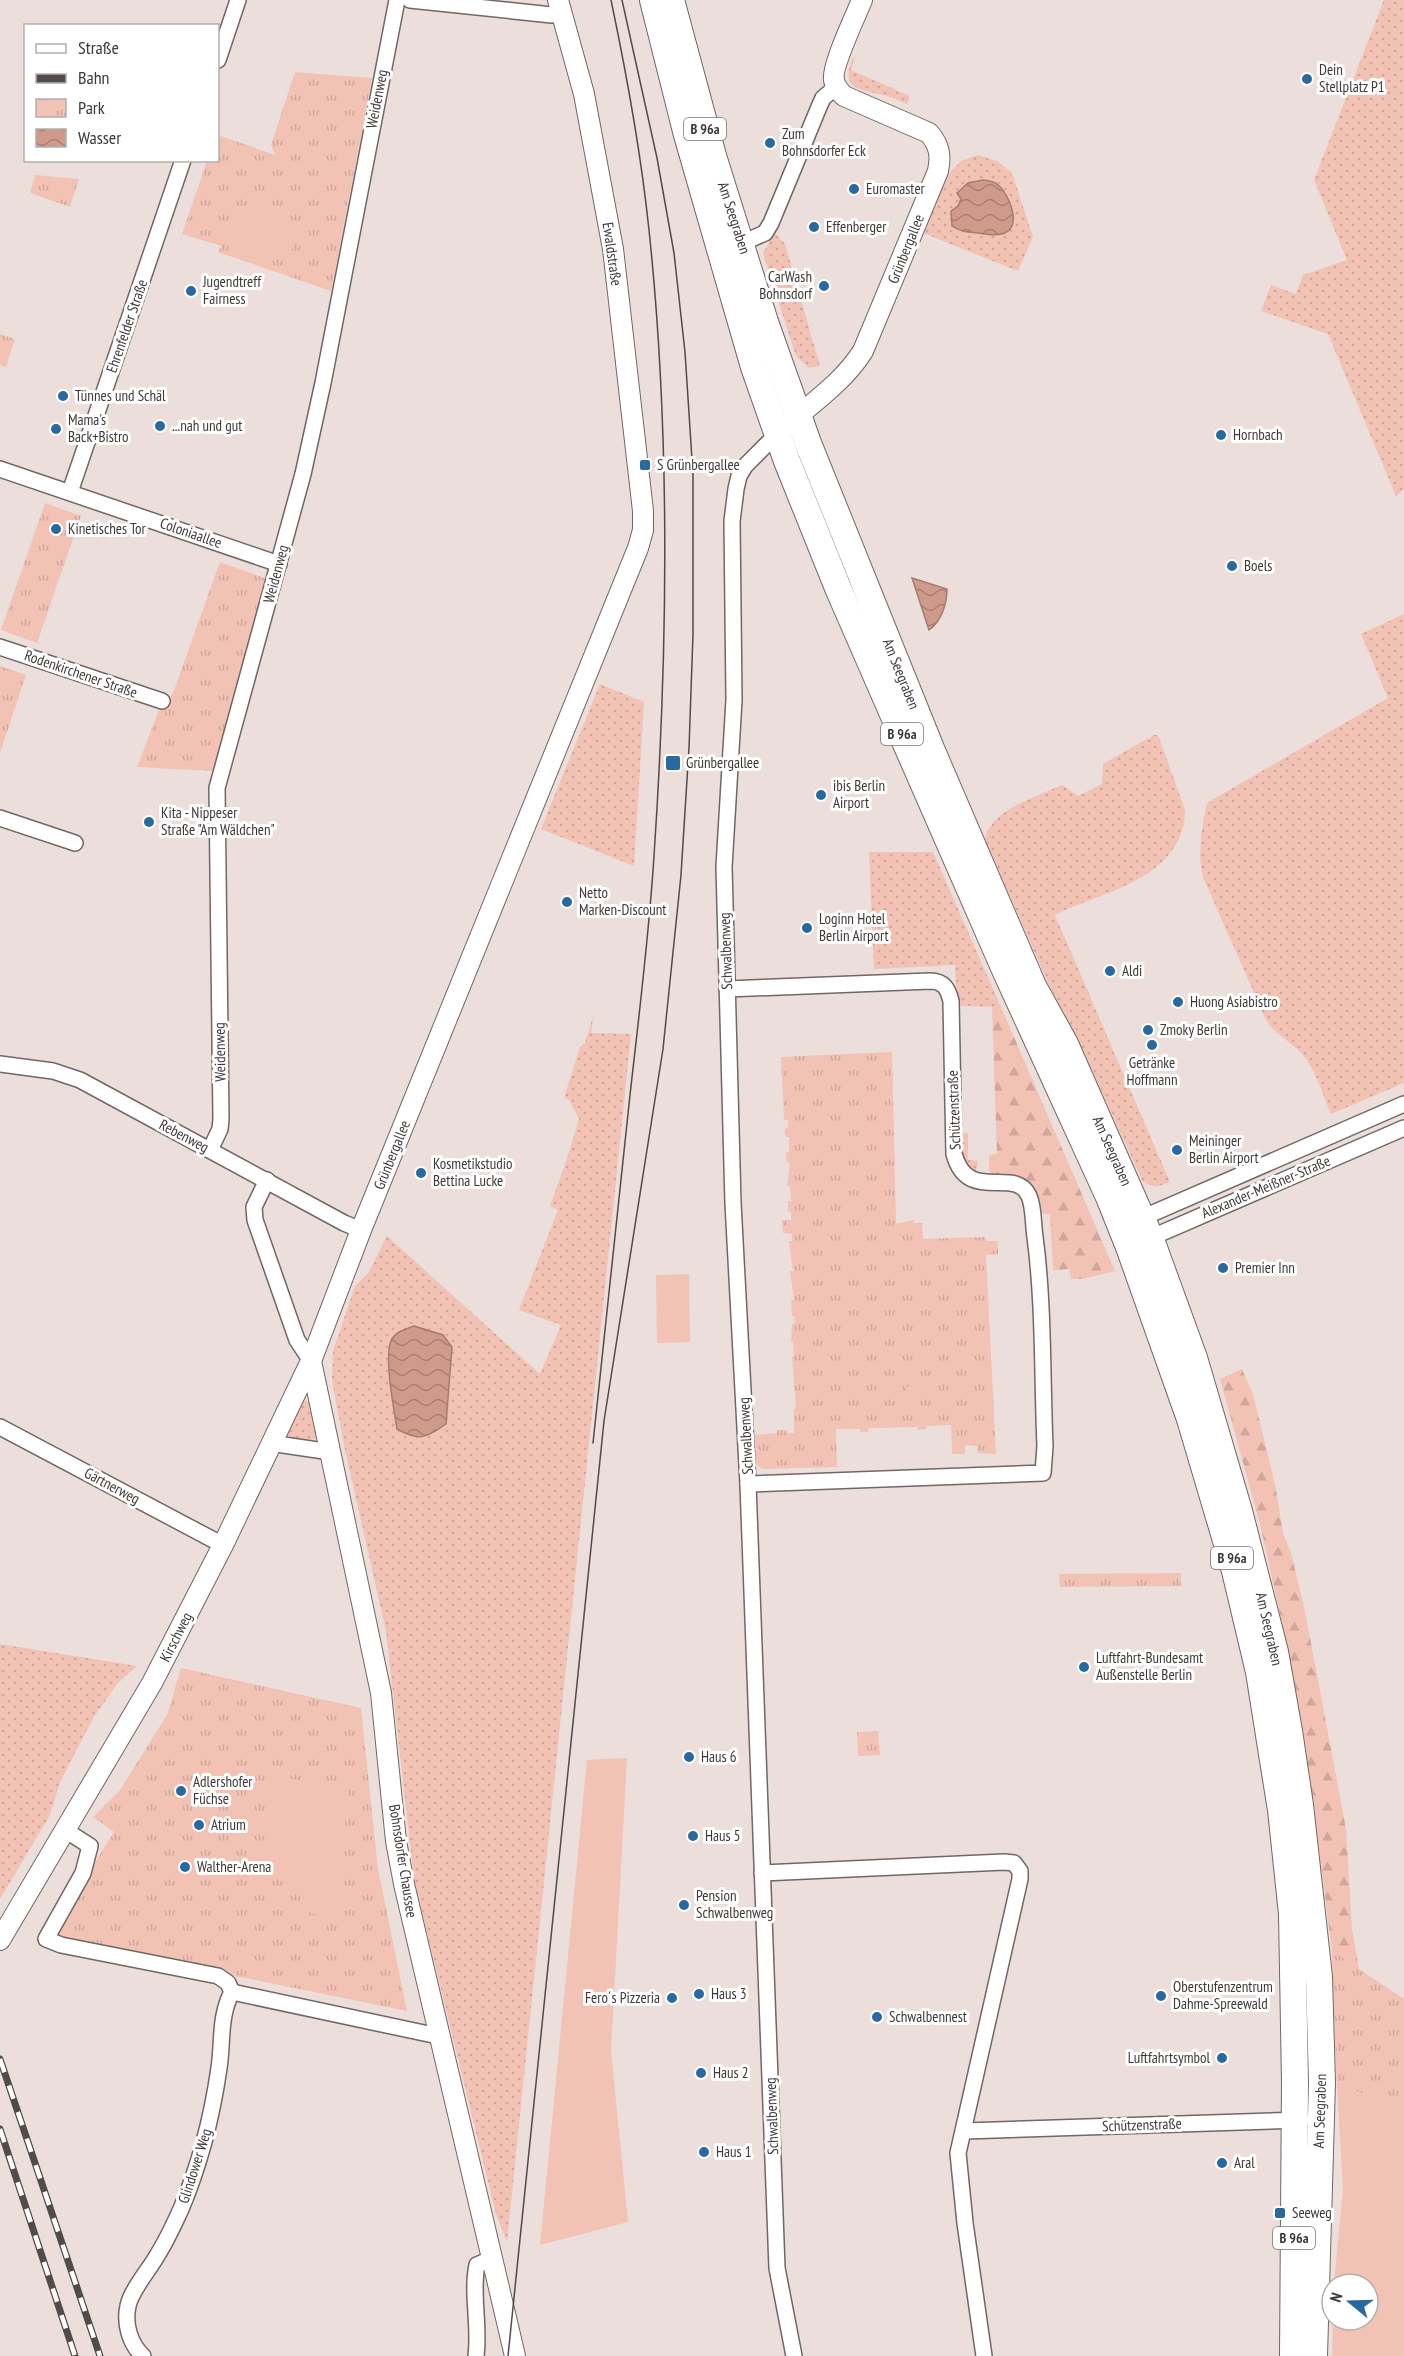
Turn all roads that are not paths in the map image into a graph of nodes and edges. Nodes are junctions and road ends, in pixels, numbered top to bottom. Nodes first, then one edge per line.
1 (238, 0) edge
2 (397, 0) edge
3 (410, 0) edge
4 (653, 0) edge
5 (671, 0) edge
6 (862, 0) edge
7 (560, 6) edge
8 (219, 57) edge
9 (836, 87) junction
10 (182, 162) edge
11 (748, 241) junction
12 (799, 415) junction
13 (777, 434) junction
14 (0, 469) edge
15 (70, 492) junction
16 (643, 511) joint
17 (279, 564) junction
18 (0, 647) edge
19 (162, 701) dead end
20 (0, 818) edge
21 (75, 843) dead end
22 (727, 989) junction
23 (0, 1064) edge
24 (1404, 1104) edge
25 (1404, 1128) edge
26 (210, 1150) junction
27 (267, 1180) junction
28 (361, 1230) junction
29 (1135, 1232) junction
30 (311, 1361) junction
31 (0, 1427) edge
32 (270, 1443) junction
33 (331, 1452) junction
34 (1043, 1473) joint
35 (748, 1484) junction
36 (223, 1545) junction
37 (65, 1830) junction
38 (762, 1873) junction
39 (0, 1940) edge
40 (231, 1992) junction
41 (438, 2036) junction
42 (1307, 2120) junction
43 (965, 2131) junction
44 (491, 2259) junction
45 (143, 2356) edge
46 (476, 2356) edge
47 (515, 2356) edge
48 (794, 2356) edge
49 (984, 2356) edge
50 (1293, 2356) edge
51 (1314, 2356) edge

1 - 8 street
2 - 17 street, Weidenweg
3 - 7 street
4 - 13 main road, Am Seegraben / B 96a
5 - 11 main road, Am Seegraben / B 96a
6 - 9 street
7 - 16 street, Ewaldstraße
9 - 11 street
9 - 12 street, Grünbergallee
10 - 15 street, Ehrenfelder Straße
11 - 12 main road, Am Seegraben / B 96a
12 - 13 street, Grünbergallee
12 - 29 main road, Am Seegraben / B 96a
13 - 22 street, Schwalbenweg
13 - 29 main road, Am Seegraben / B 96a
14 - 15 street, Coloniaallee
15 - 17 street, Coloniaallee
16 - 28 street, Grünbergallee
17 - 26 street, Weidenweg
18 - 19 street, Rodenkirchener Straße
20 - 21 street
22 - 34 street, Schützenstraße
22 - 35 street, Schwalbenweg
23 - 26 street, Rebenweg
24 - 29 street, Alexander-Meißner-Straße
25 - 29 street, Alexander-Meißner-Straße
26 - 27 street, Rebenweg
27 - 28 street, Rebenweg
27 - 30 street
28 - 30 street, Kirschweg
29 - 42 main road, Am Seegraben / B 96a
30 - 32 street, Kirschweg
30 - 33 street, Bohnsdorfer Chaussee
31 - 36 street, Gärtnerweg
32 - 33 street
32 - 36 street, Kirschweg
33 - 41 street, Bohnsdorfer Chaussee
34 - 35 street, Schwalbenweg
35 - 38 street, Schwalbenweg
36 - 37 street, Kirschweg
37 - 39 street, Kirschweg
37 - 40 street
38 - 43 street
38 - 48 street, Schwalbenweg
40 - 41 street
40 - 45 street, Glindower Weg
41 - 44 street, Bohnsdorfer Chaussee
42 - 43 street, Schützenstraße
42 - 50 main road, Am Seegraben / B 96a
42 - 51 main road, Am Seegraben / B 96a
43 - 49 street
44 - 46 street
44 - 47 street, Bohnsdorfer Chaussee

